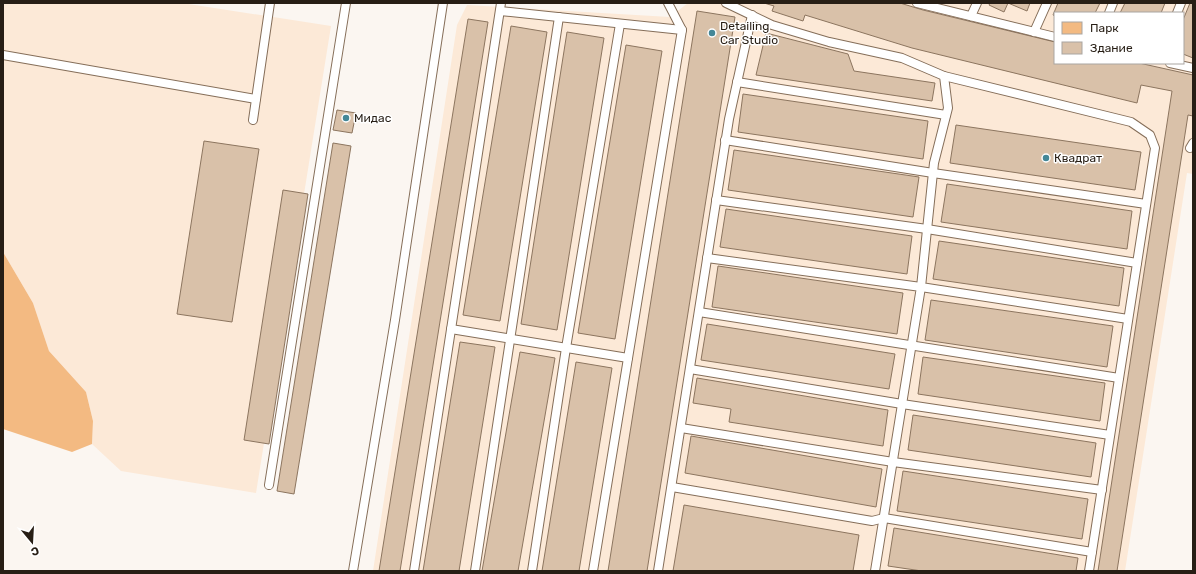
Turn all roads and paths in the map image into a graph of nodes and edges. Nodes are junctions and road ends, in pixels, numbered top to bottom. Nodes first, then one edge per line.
1 (270, 3) edge
2 (346, 3) edge
3 (443, 3) edge
4 (668, 3) edge
5 (726, 3) edge
6 (917, 3) edge
7 (977, 3) edge
8 (1047, 3) edge
9 (501, 7) edge
10 (752, 15) junction
11 (971, 16) junction
12 (559, 17) junction
13 (620, 24) junction
14 (682, 30) junction
15 (1034, 32) junction
16 (1054, 37) edge
17 (3, 55) edge
18 (1175, 64) edge
19 (1193, 68) edge
20 (944, 76) junction
21 (737, 82) junction
22 (256, 99) junction
23 (946, 115) junction
24 (252, 120) dead end
25 (725, 140) junction
26 (933, 173) junction
27 (716, 200) junction
28 (1146, 204) junction
29 (927, 229) junction
30 (707, 258) junction
31 (1137, 263) junction
32 (921, 287) junction
33 (699, 312) junction
34 (1128, 319) junction
35 (451, 329) junction
36 (510, 339) junction
37 (911, 346) junction
38 (566, 348) junction
39 (628, 358) junction
40 (690, 369) junction
41 (1119, 378) junction
42 (902, 404) junction
43 (681, 428) junction
44 (1110, 435) junction
45 (893, 462) junction
46 (269, 485) dead end
47 (672, 487) junction
48 (1102, 490) junction
49 (884, 518) junction
50 (1092, 552) junction
51 (353, 571) edge
52 (414, 571) edge
53 (475, 571) edge
54 (532, 571) edge
55 (593, 571) edge
56 (658, 571) edge
57 (875, 571) edge
58 (1089, 571) edge

1 - 22 lane
2 - 46 lane
3 - 51 lane
4 - 14 lane
5 - 10 lane
6 - 11 lane
7 - 11 lane
8 - 15 lane
9 - 12 lane
9 - 35 lane
10 - 20 lane
10 - 21 lane
11 - 15 lane
12 - 13 lane
12 - 36 lane
13 - 14 lane
13 - 38 lane
14 - 39 lane
15 - 16 lane
17 - 22 lane
18 - 19 lane
20 - 23 lane
20 - 28 lane
21 - 23 lane
21 - 25 lane
22 - 24 lane
23 - 26 lane
25 - 26 lane
25 - 27 lane
26 - 28 lane
26 - 29 lane
27 - 29 lane
27 - 30 lane
28 - 31 lane
29 - 31 lane
29 - 32 lane
30 - 32 lane
30 - 33 lane
31 - 34 lane
32 - 34 lane
32 - 37 lane
33 - 37 lane
33 - 40 lane
34 - 41 lane
35 - 36 lane
35 - 52 lane
36 - 38 lane
36 - 53 lane
37 - 41 lane
37 - 42 lane
38 - 39 lane
38 - 54 lane
39 - 55 lane
40 - 42 lane
40 - 43 lane
41 - 44 lane
42 - 44 lane
42 - 45 lane
43 - 45 lane
43 - 47 lane
44 - 48 lane
45 - 48 lane
45 - 49 lane
47 - 49 lane
47 - 56 lane
48 - 50 lane
49 - 50 lane
49 - 57 lane
50 - 58 lane

